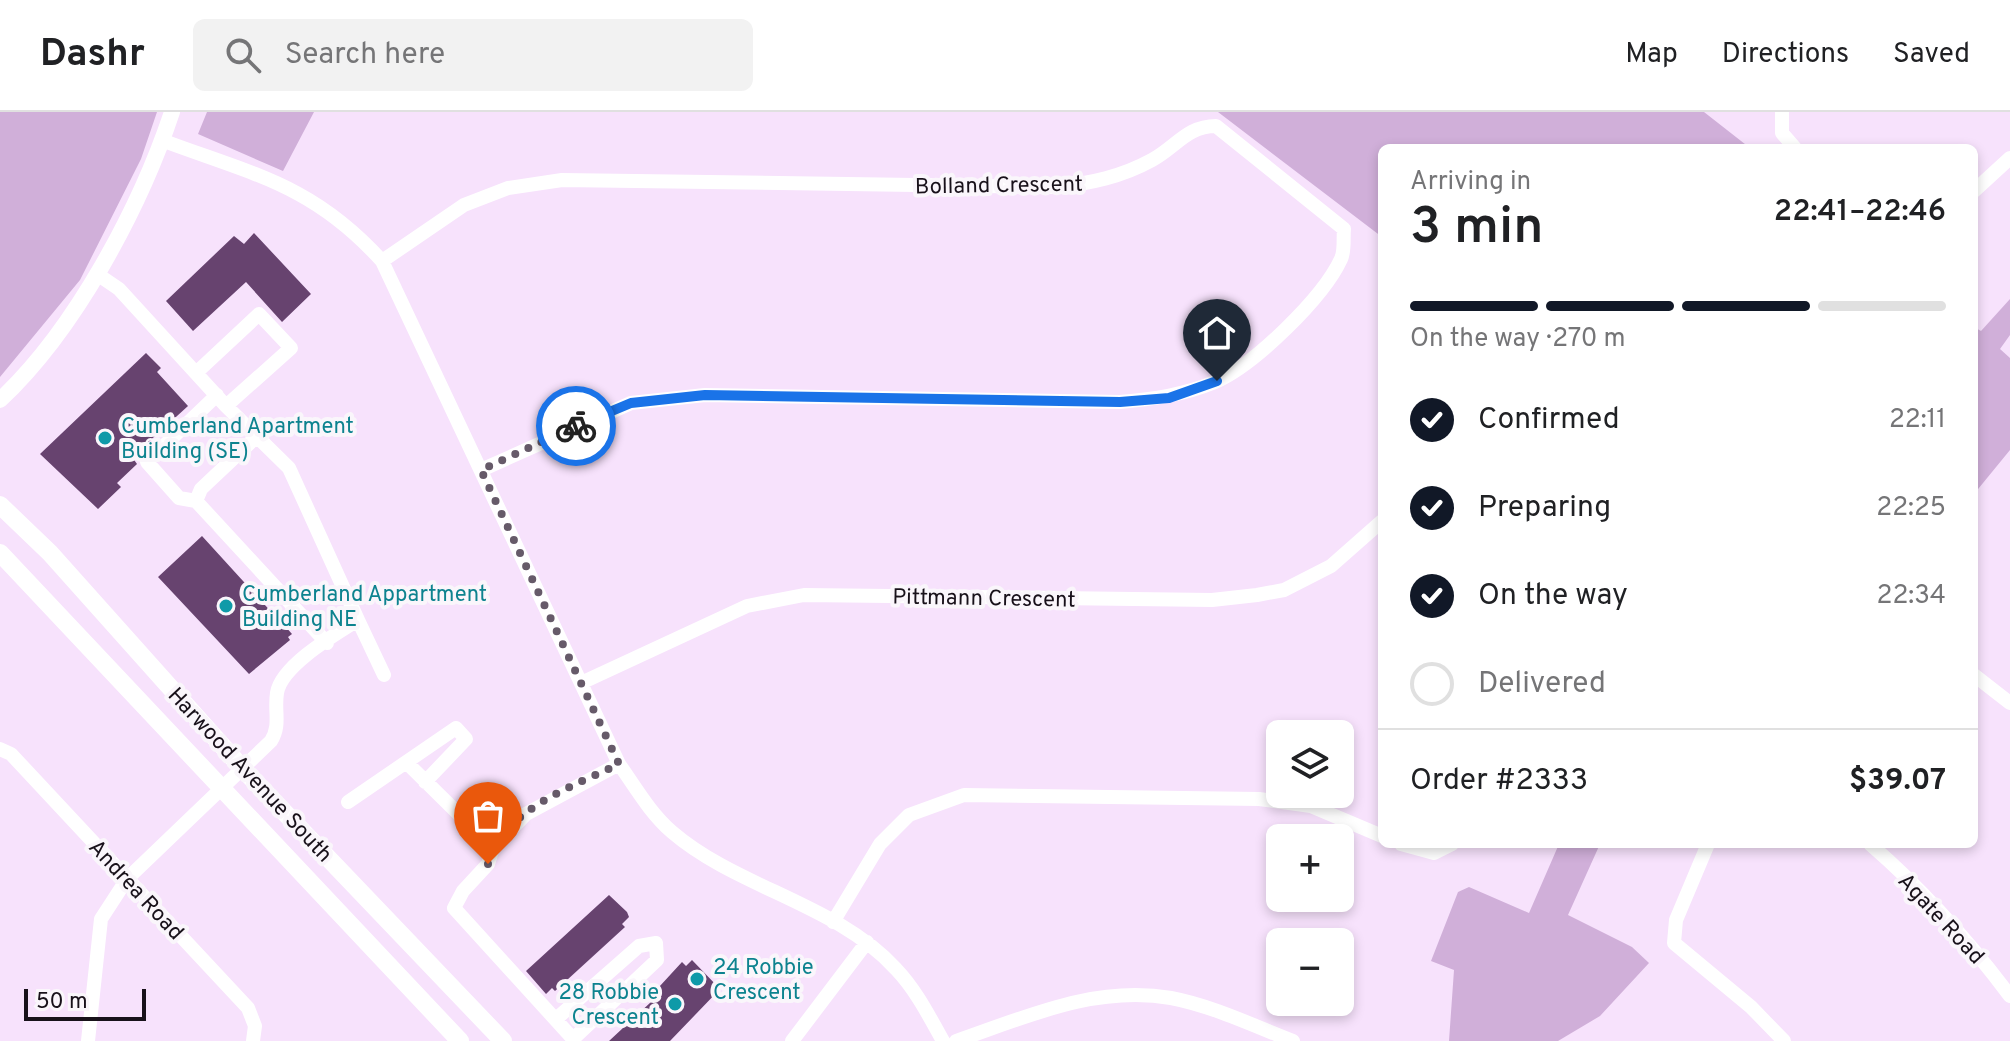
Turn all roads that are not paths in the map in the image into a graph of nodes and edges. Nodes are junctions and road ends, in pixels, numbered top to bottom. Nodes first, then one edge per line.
1 (172, 112) edge
2 (1782, 112) edge
3 (164, 141) junction
4 (1792, 144) edge
5 (2010, 158) edge
6 (1978, 187) edge
7 (382, 261) junction
8 (97, 274) junction
9 (197, 372) junction
10 (0, 400) edge
11 (221, 400) junction
12 (256, 437) junction
13 (481, 470) junction
14 (196, 501) junction
15 (0, 505) edge
16 (1378, 525) edge
17 (0, 553) edge
18 (358, 620) junction
19 (327, 643) junction
20 (384, 675) dead end
21 (1978, 678) edge
22 (581, 683) junction
23 (2010, 703) edge
24 (0, 749) edge
25 (407, 763) junction
26 (619, 764) junction
27 (243, 769) junction
28 (425, 782) junction
29 (222, 785) junction
30 (348, 802) dead end
31 (1378, 834) edge
32 (493, 848) junction
33 (1416, 848) edge
34 (1444, 848) edge
35 (1706, 848) edge
36 (1874, 848) edge
37 (127, 879) junction
38 (833, 922) junction
39 (867, 942) junction
40 (2010, 996) edge
41 (556, 1019) junction
42 (574, 1040) edge
43 (88, 1041) edge
44 (253, 1041) edge
45 (460, 1041) edge
46 (503, 1041) edge
47 (792, 1041) edge
48 (943, 1041) edge
49 (956, 1041) edge
50 (1293, 1041) edge
51 (1784, 1041) edge

1 - 3 street
2 - 4 street
3 - 7 street
3 - 8 street
5 - 6 street
7 - 13 street
7 - 13 street, Bolland Crescent
8 - 9 street
8 - 10 street
9 - 11 street
9 - 11 street
11 - 12 street
11 - 14 street
12 - 14 street
12 - 18 street
13 - 22 street
14 - 19 street
15 - 27 main road, Harwood Avenue South
16 - 22 street, Pittmann Crescent
17 - 29 main road, Harwood Avenue South
18 - 19 street
18 - 20 street
19 - 27 street
21 - 23 street
22 - 26 street
24 - 37 street, Andrea Road
25 - 28 street
25 - 28 street
25 - 30 street
26 - 32 street
26 - 38 street
27 - 29 street
27 - 46 main road, Harwood Avenue South
28 - 32 street
29 - 37 street
29 - 45 main road, Harwood Avenue South
31 - 38 street
32 - 41 street
33 - 34 street
35 - 51 street
36 - 40 street, Agate Road
37 - 43 street
37 - 44 street, Andrea Road
38 - 39 street
39 - 47 street
39 - 48 street
41 - 42 street
41 - 42 street
49 - 50 street

